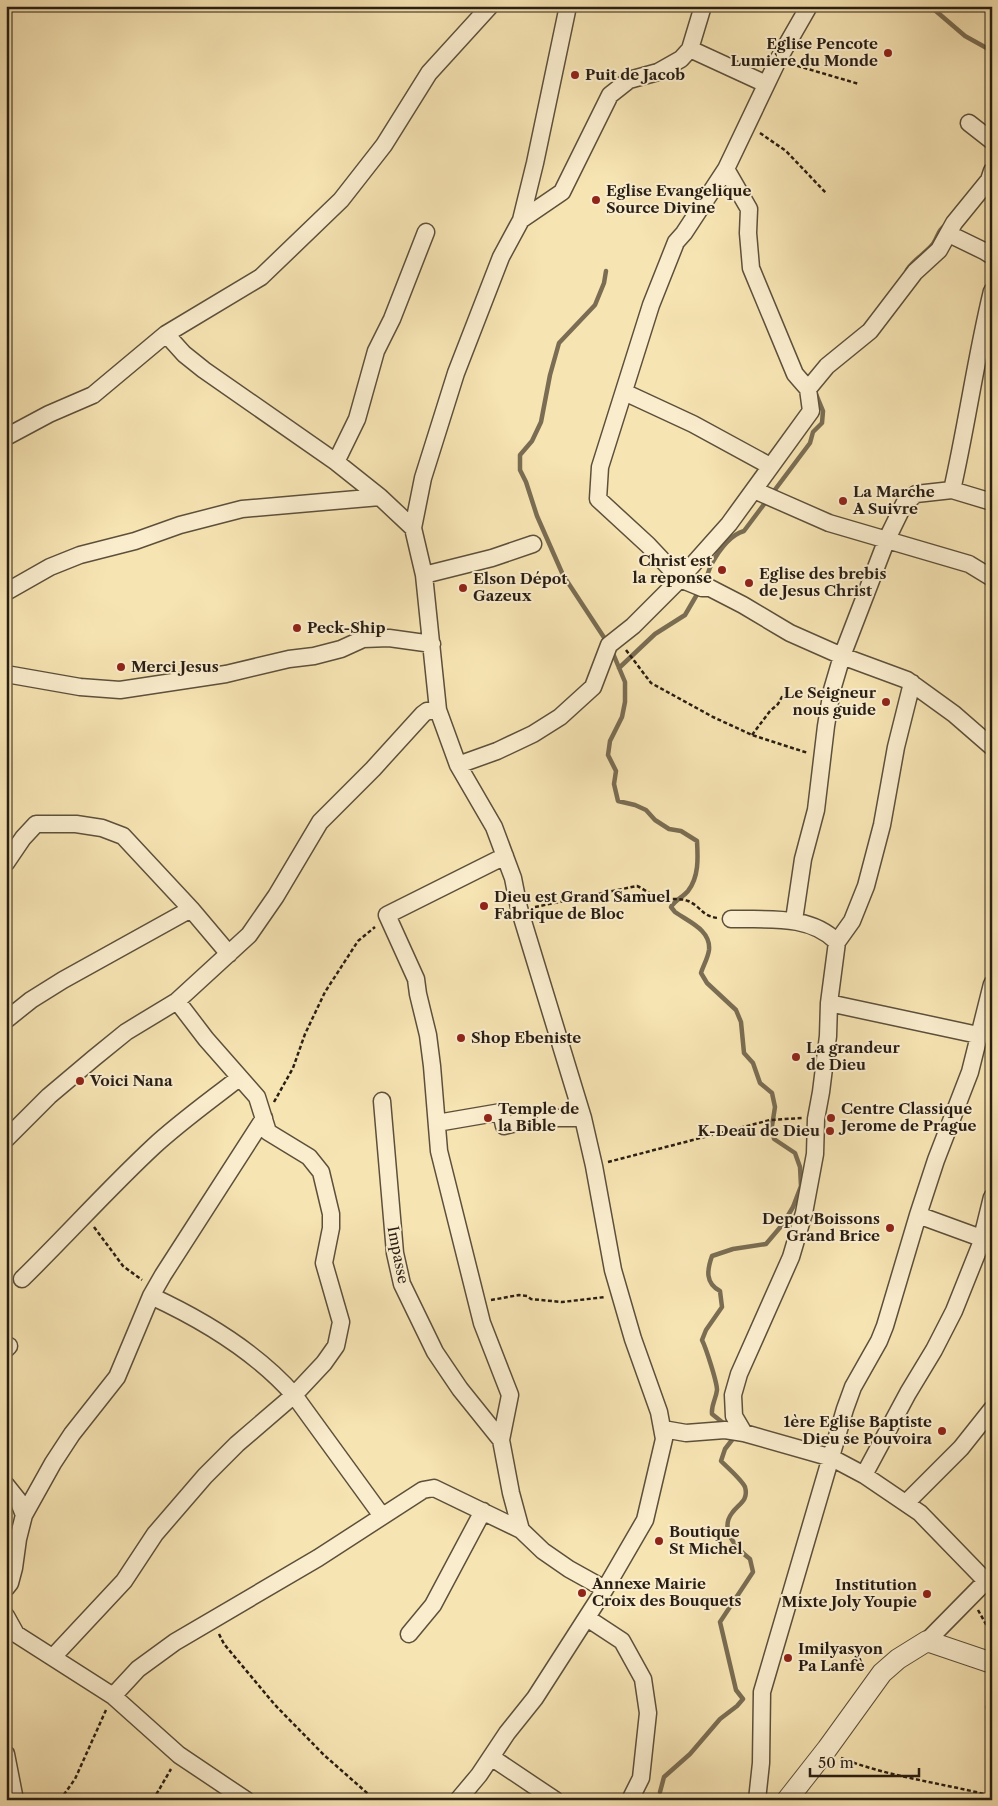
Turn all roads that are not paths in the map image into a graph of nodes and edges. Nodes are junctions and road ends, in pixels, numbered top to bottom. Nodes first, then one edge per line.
1 (490, 6) edge
2 (568, 6) edge
3 (703, 6) edge
4 (809, 6) edge
5 (690, 50) junction
6 (766, 84) junction
7 (969, 123) dead end
8 (992, 141) edge
9 (726, 169) junction
10 (992, 171) edge
11 (521, 220) junction
12 (426, 232) dead end
13 (949, 234) junction
14 (992, 256) edge
15 (992, 291) edge
16 (166, 334) junction
17 (808, 389) junction
18 (624, 392) junction
19 (6, 437) edge
20 (336, 462) junction
21 (770, 466) junction
22 (754, 490) junction
23 (952, 490) junction
24 (380, 498) junction
25 (992, 502) edge
26 (414, 528) junction
27 (887, 539) junction
28 (533, 544) dead end
29 (424, 575) junction
30 (992, 578) edge
31 (680, 579) junction
32 (6, 592) edge
33 (432, 644) junction
34 (842, 656) junction
35 (6, 674) edge
36 (912, 683) junction
37 (438, 710) junction
38 (992, 747) edge
39 (458, 765) junction
40 (505, 856) junction
41 (6, 863) edge
42 (191, 909) junction
43 (731, 919) dead end
44 (794, 920) junction
45 (837, 942) junction
46 (229, 954) junction
47 (992, 984) edge
48 (177, 1001) junction
49 (829, 1003) junction
50 (7, 1018) edge
51 (978, 1035) junction
52 (239, 1078) junction
53 (382, 1101) dead end
54 (264, 1118) junction
55 (583, 1118) junction
56 (437, 1123) junction
57 (6, 1139) edge
58 (992, 1197) edge
59 (918, 1215) junction
60 (987, 1238) edge
61 (22, 1279) dead end
62 (154, 1293) junction
63 (294, 1395) junction
64 (992, 1409) edge
65 (663, 1430) junction
66 (744, 1433) junction
67 (502, 1440) junction
68 (832, 1458) junction
69 (864, 1476) junction
70 (6, 1485) edge
71 (511, 1494) junction
72 (906, 1503) junction
73 (483, 1512) junction
74 (24, 1515) junction
75 (382, 1516) junction
76 (500, 1519) junction
77 (521, 1530) junction
78 (989, 1578) edge
79 (6, 1588) edge
80 (605, 1589) junction
81 (6, 1616) edge
82 (586, 1618) junction
83 (11, 1633) edge
84 (409, 1634) dead end
85 (927, 1641) junction
86 (53, 1657) junction
87 (992, 1663) edge
88 (113, 1696) junction
89 (6, 1754) edge
90 (490, 1757) junction
91 (15, 1800) edge
92 (246, 1800) edge
93 (458, 1800) edge
94 (555, 1800) edge
95 (630, 1800) edge
96 (757, 1800) edge
97 (787, 1800) edge

1 - 16 street
2 - 11 street
3 - 5 street
4 - 6 street
5 - 6 street
5 - 11 street
6 - 9 street
7 - 8 street
9 - 17 street
9 - 18 street
10 - 13 street
11 - 26 street
12 - 20 street
13 - 14 street
13 - 17 street
15 - 23 street
16 - 19 street
16 - 20 street
17 - 21 street
18 - 21 street
18 - 31 street
20 - 24 street
21 - 22 street
22 - 27 street
22 - 31 street
23 - 25 street
23 - 27 street
24 - 26 street
24 - 32 street
26 - 29 street
27 - 30 street
27 - 34 street
28 - 29 street
29 - 33 street
31 - 34 street
31 - 39 street
33 - 35 street
33 - 37 street
34 - 36 street
34 - 44 street
36 - 38 street
36 - 45 street
37 - 39 street
37 - 46 street
39 - 40 street
40 - 55 street
40 - 56 street
41 - 42 street
42 - 46 street
42 - 50 street
43 - 44 street
44 - 45 street
45 - 49 street
46 - 48 street
47 - 51 street
48 - 52 street
48 - 57 street
49 - 51 street
49 - 66 street
51 - 59 street
52 - 54 street
52 - 61 street
53 - 67 street, Impasse
54 - 62 street
54 - 63 street
55 - 56 street
55 - 65 street
56 - 67 street
58 - 60 street
59 - 60 street
59 - 68 street
60 - 69 street
62 - 63 street
62 - 74 street
63 - 75 street
63 - 86 street
64 - 72 street
65 - 66 street
65 - 80 street
66 - 68 street
67 - 71 street
68 - 69 street
68 - 96 street
69 - 72 street
70 - 74 street
71 - 76 street
71 - 77 street
72 - 78 street
73 - 75 street
73 - 76 street
73 - 84 street
74 - 79 street
75 - 88 street
76 - 77 street
77 - 80 street
78 - 85 street
80 - 82 street
81 - 83 street
82 - 90 street
82 - 95 street
83 - 86 street
85 - 87 street
85 - 97 street
86 - 88 street
88 - 92 street
89 - 91 street
90 - 93 street
90 - 94 street

